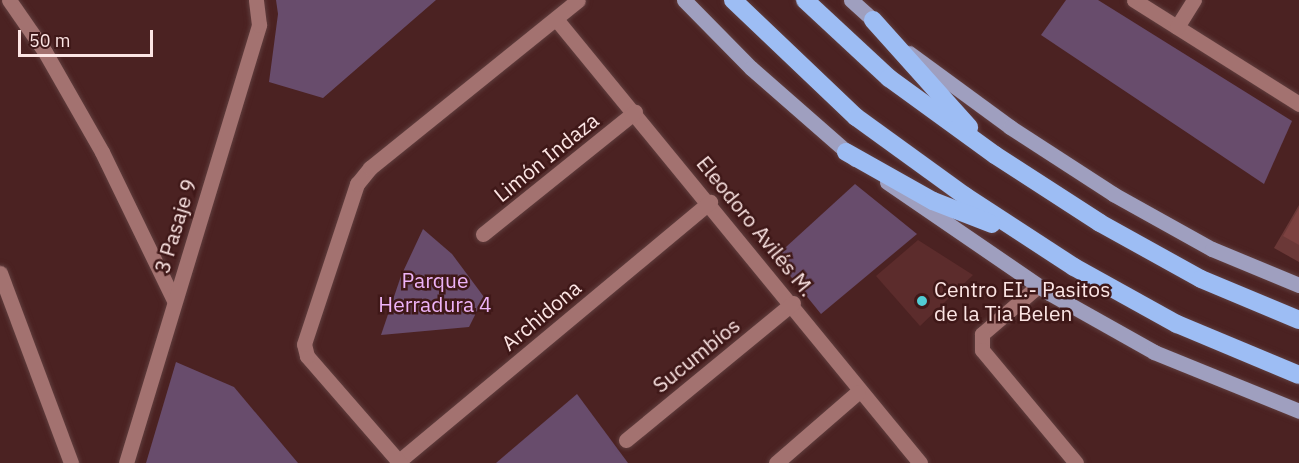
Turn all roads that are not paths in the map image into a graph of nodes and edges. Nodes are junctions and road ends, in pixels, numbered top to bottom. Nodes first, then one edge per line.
1 (9, 0) edge
2 (255, 0) edge
3 (578, 0) edge
4 (684, 0) edge
5 (734, 0) edge
6 (805, 0) edge
7 (851, 0) edge
8 (1134, 0) edge
9 (1194, 0) edge
10 (556, 19) junction
11 (873, 20) junction
12 (1177, 27) junction
13 (1299, 104) edge
14 (635, 111) junction
15 (846, 152) junction
16 (995, 155) junction
17 (710, 202) junction
18 (483, 234) dead end
19 (1027, 237) junction
20 (0, 273) edge
21 (1299, 285) edge
22 (1038, 286) junction
23 (174, 300) junction
24 (793, 303) junction
25 (1299, 320) edge
26 (1299, 375) edge
27 (858, 392) junction
28 (1299, 411) edge
29 (626, 440) dead end
30 (399, 462) edge
31 (70, 463) edge
32 (126, 463) edge
33 (776, 463) edge
34 (920, 463) edge
35 (1076, 463) edge

1 - 23 street
2 - 23 street, 3 Pasaje 9
3 - 10 street
4 - 15 main road
5 - 19 highway
6 - 16 highway
7 - 11 main road
8 - 12 street
9 - 12 street
10 - 14 street, Eleodoro Avilés M.
10 - 30 street
11 - 16 highway
11 - 21 main road
12 - 13 street
14 - 17 street, Eleodoro Avilés M.
14 - 18 street, Limón Indaza
15 - 19 highway
15 - 22 main road
16 - 25 highway
17 - 24 street, Eleodoro Avilés M.
17 - 30 street, Archidona
19 - 26 highway
20 - 31 street
22 - 28 main road
22 - 35 street
23 - 32 street, 3 Pasaje 9
24 - 27 street, Eleodoro Avilés M.
24 - 29 street, Sucumbíos
27 - 33 street
27 - 34 street, Eleodoro Avilés M.

